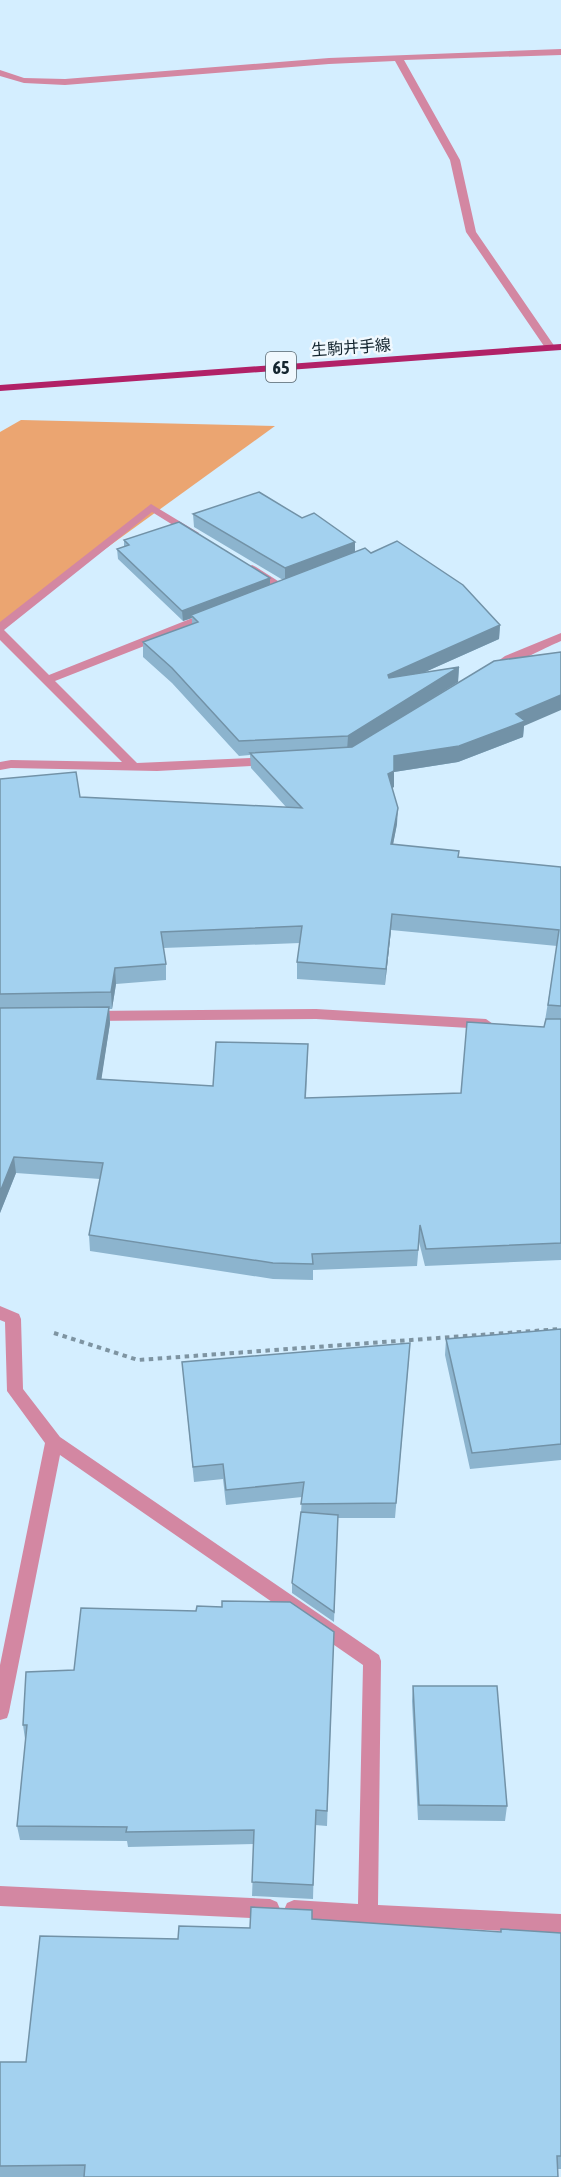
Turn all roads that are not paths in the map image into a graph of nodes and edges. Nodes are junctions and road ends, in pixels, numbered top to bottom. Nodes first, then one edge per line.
1 (561, 52) edge
2 (399, 58) junction
3 (0, 73) edge
4 (555, 347) edge
5 (0, 388) edge
6 (202, 538) edge
7 (242, 563) edge
8 (283, 588) edge
9 (218, 613) edge
10 (0, 628) edge
11 (0, 633) edge
12 (561, 637) edge
13 (479, 678) edge
14 (46, 680) junction
15 (282, 761) edge
16 (0, 766) edge
17 (134, 767) junction
18 (70, 1017) edge
19 (503, 1026) edge
20 (6, 1315) edge
21 (54, 1442) junction
22 (0, 1712) edge
23 (0, 1896) edge
24 (368, 1914) junction
25 (561, 1924) edge

1 - 2 street
2 - 3 street
2 - 4 street
4 - 5 main road, 生駒井手線 / 65
6 - 10 street
7 - 8 street
9 - 14 street
11 - 14 street
12 - 13 street
14 - 17 street
15 - 17 street
16 - 17 street
18 - 19 street
20 - 21 street
21 - 22 street
21 - 24 street
23 - 24 street
24 - 25 street

